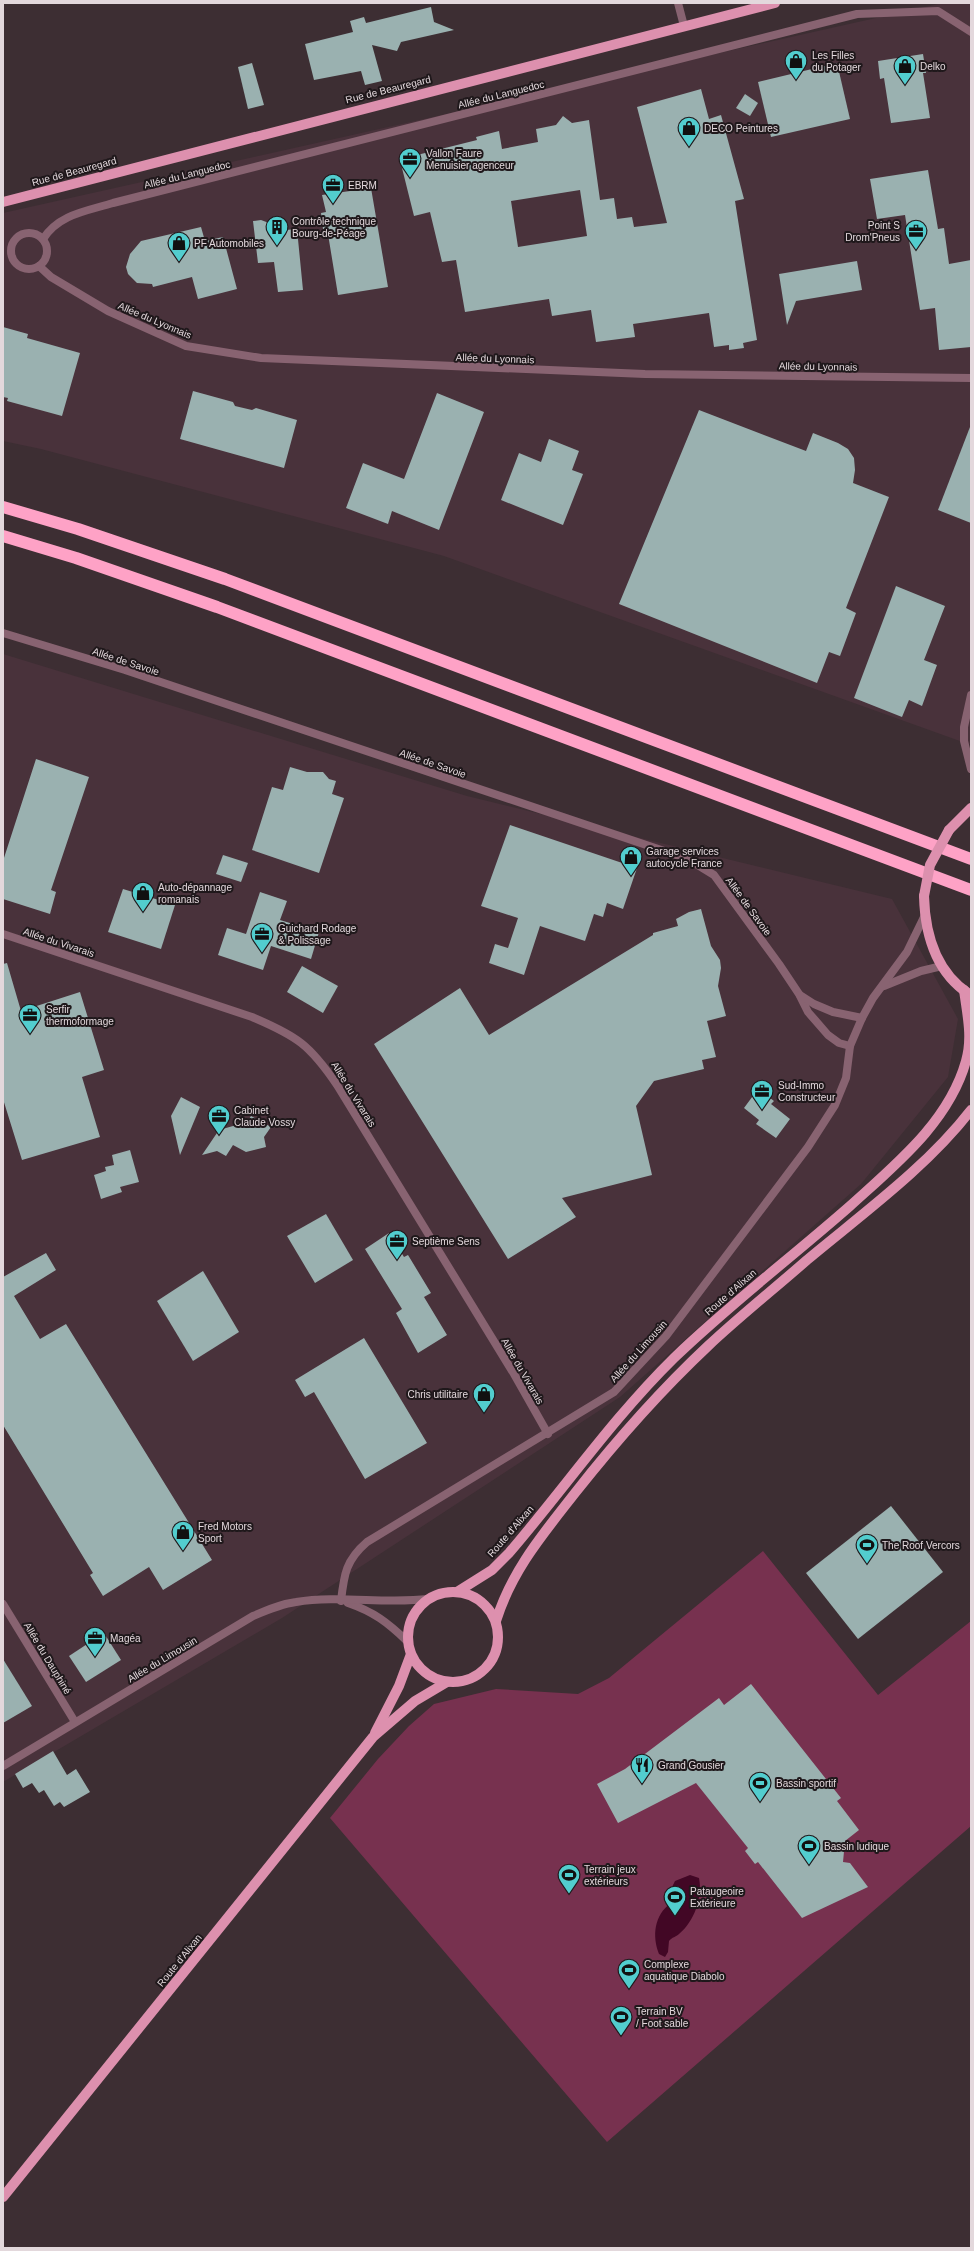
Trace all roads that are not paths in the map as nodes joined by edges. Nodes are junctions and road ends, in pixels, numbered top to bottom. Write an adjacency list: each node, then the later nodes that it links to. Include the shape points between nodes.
1 (678, 3): 3 (street)
2 (775, 3): 3 (main road, Rue de Beauregard)
3 (684, 26): 5 (main road, Rue de Beauregard)
4 (971, 32): 6 (street, Allée du Languedoc, via 938,11 857,14 114,203 60,220)
5 (4, 201)
6 (43, 238): 7 (street, via 35,233 26,232 18,236); 8 (street, via 47,248 46,258)
7 (6, 249): 8 (street, via 20,268)
8 (39, 266): 9 (street, Allée du Lyonnais, via 51,277 108,311 186,346 261,358 645,374)
9 (971, 378)
10 (3, 507): 16 (highway, via 78,529 225,579)
11 (3, 536): 17 (highway, via 76,558 217,607)
12 (3, 633): 23 (street, Allée de Savoie, via 132,673 688,859 714,875)
13 (971, 702): 14 (street, via 964,727 964,741)
14 (971, 769)
15 (971, 808): 18 (main road, bridge, via 949,830 930,865 924,896)
16 (971, 859)
17 (971, 890)
18 (925, 915): 20 (main road, via 928,934); 21 (street, Allée du Limousin, via 907,952)
19 (3, 934): 27 (street, Allée du Vivarais, via 252,1016 285,1030 306,1045 319,1058 337,1085)
20 (942, 966): 21 (street, via 921,971); 22 (main road)
21 (883, 986): 24 (street, Allée du Limousin)
22 (967, 993): 28 (main road, Route d'Alixan, via 970,1035 966,1062 944,1107 917,1142 864,1194 745,1294 674,1359 606,1433 509,1553 492,1570)
23 (799, 994): 24 (street, Allée de Savoie, via 833,1012); 25 (street, Allée de Savoie, via 808,1012 828,1035 839,1043)
24 (862, 1018): 25 (street, Allée du Limousin)
25 (850, 1046): 27 (street, Allée du Limousin, via 846,1078 835,1105 808,1147 666,1336 614,1392)
26 (971, 1110): 32 (main road, Route d'Alixan, via 904,1178 709,1345 656,1397 599,1462 518,1568)
27 (548, 1434): 30 (street, Allée du Limousin, via 363,1546 347,1566)
28 (457, 1592): 29 (main road, Route d'Alixan, via 437,1594); 32 (main road, Route d'Alixan, via 469,1594 480,1601 490,1610)
29 (428, 1599): 30 (street, Allée du Limousin, via 404,1602); 33 (main road, Route d'Alixan, via 418,1607 412,1617)
30 (341, 1600): 33 (street, Allée du Limousin, via 365,1608 383,1618); 36 (street, Allée du Limousin, via 296,1602 252,1616)
31 (3, 1604): 36 (street, Allée du Dauphiné)
32 (496, 1621): 35 (main road, Route d'Alixan, via 499,1638 488,1667 470,1680)
33 (408, 1641): 34 (main road, Route d'Alixan)
34 (411, 1654): 35 (main road, Route d'Alixan, via 425,1673); 37 (main road, Route d'Alixan)
35 (447, 1682): 37 (main road, Route d'Alixan, via 416,1701)
36 (75, 1722): 38 (street, Allée du Limousin)
37 (373, 1737): 39 (main road, Route d'Alixan)
38 (3, 1766)
39 (3, 2197)

